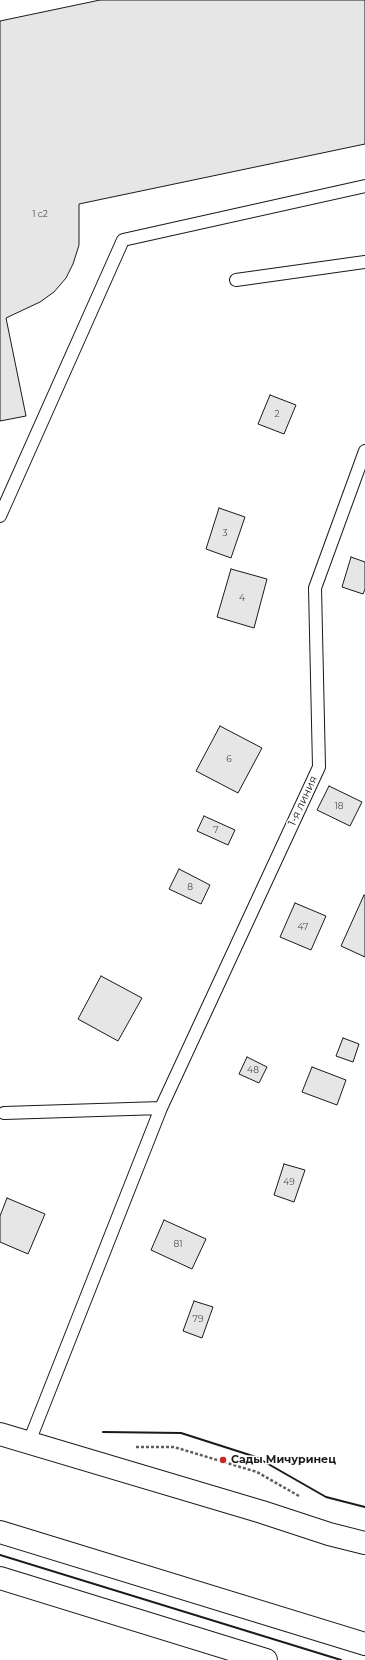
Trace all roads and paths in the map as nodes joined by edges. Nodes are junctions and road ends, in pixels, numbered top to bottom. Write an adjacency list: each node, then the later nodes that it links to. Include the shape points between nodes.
1 (365, 186): 5 (lane, via 123,240)
2 (365, 262): 3 (lane)
3 (236, 280)
4 (365, 451): 6 (lane, 1-я линия, via 316,588 319,767)
5 (0, 516)
6 (161, 1108): 7 (lane); 9 (lane, 1-я линия)
7 (4, 1113)
8 (0, 1434): 9 (main road)
9 (29, 1442): 13 (main road)
10 (130, 1447): 11 (path, via 174,1447 257,1472)
11 (305, 1500)
12 (0, 1532): 15 (main road)
13 (365, 1544)
14 (0, 1578): 16 (main road)
15 (365, 1644)
16 (266, 1660)

